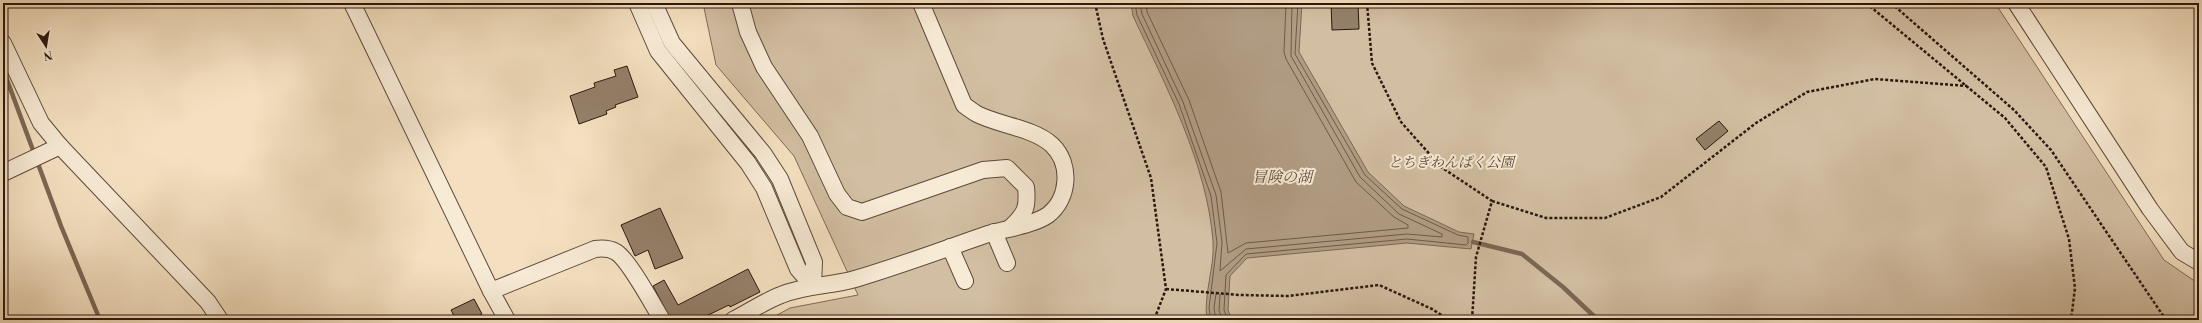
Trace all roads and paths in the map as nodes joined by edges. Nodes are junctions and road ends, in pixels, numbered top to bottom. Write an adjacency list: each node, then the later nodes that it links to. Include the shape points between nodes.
1 (352, 3): 24 (street)
2 (637, 3): 22 (street, via 658,51 748,163 764,188 798,269)
3 (654, 3): 22 (street, via 672,43 763,153 780,179 814,262)
4 (740, 3): 16 (street, via 748,32 764,67 810,136 837,194 847,207 862,212 983,170 1007,168 1026,187 1028,204 1022,217)
5 (921, 3): 16 (street, via 964,105 976,113 1040,137 1052,145 1060,157 1065,170 1066,186 1055,208 1047,216)
6 (1094, 3): 23 (path, via 1103,39 1151,178)
7 (1367, 3): 15 (path, via 1372,63 1401,122 1441,167)
8 (1866, 3): 12 (path)
9 (1891, 3): 33 (path, via 2014,110 2051,150)
10 (2016, 3): 19 (street, via 2150,209 2182,252)
11 (3, 43): 13 (street, via 42,123)
12 (1967, 86): 15 (path, via 1875,79 1807,92 1756,123 1661,197 1605,218 1546,218); 32 (path, via 2005,118 2046,166 2069,239 2075,288)
13 (60, 146): 14 (street); 25 (street, via 208,302)
14 (3, 173)
15 (1492, 202): 31 (path, via 1476,258)
16 (1011, 227): 17 (street)
17 (994, 232): 18 (street); 20 (street)
18 (950, 247): 21 (street); 22 (street, via 854,280)
19 (2199, 262)
20 (1007, 263)
21 (965, 281)
22 (813, 286): 28 (street, via 782,295)
23 (1166, 289): 29 (path); 30 (path, via 1288,296 1379,286 1432,309)
24 (491, 292): 26 (street); 27 (street, via 595,249 609,248 618,253)
25 (220, 320)
26 (507, 320)
27 (662, 320)
28 (733, 320)
29 (1154, 320)
30 (1449, 320)
31 (1472, 320)
32 (2071, 320)
33 (2166, 320)

